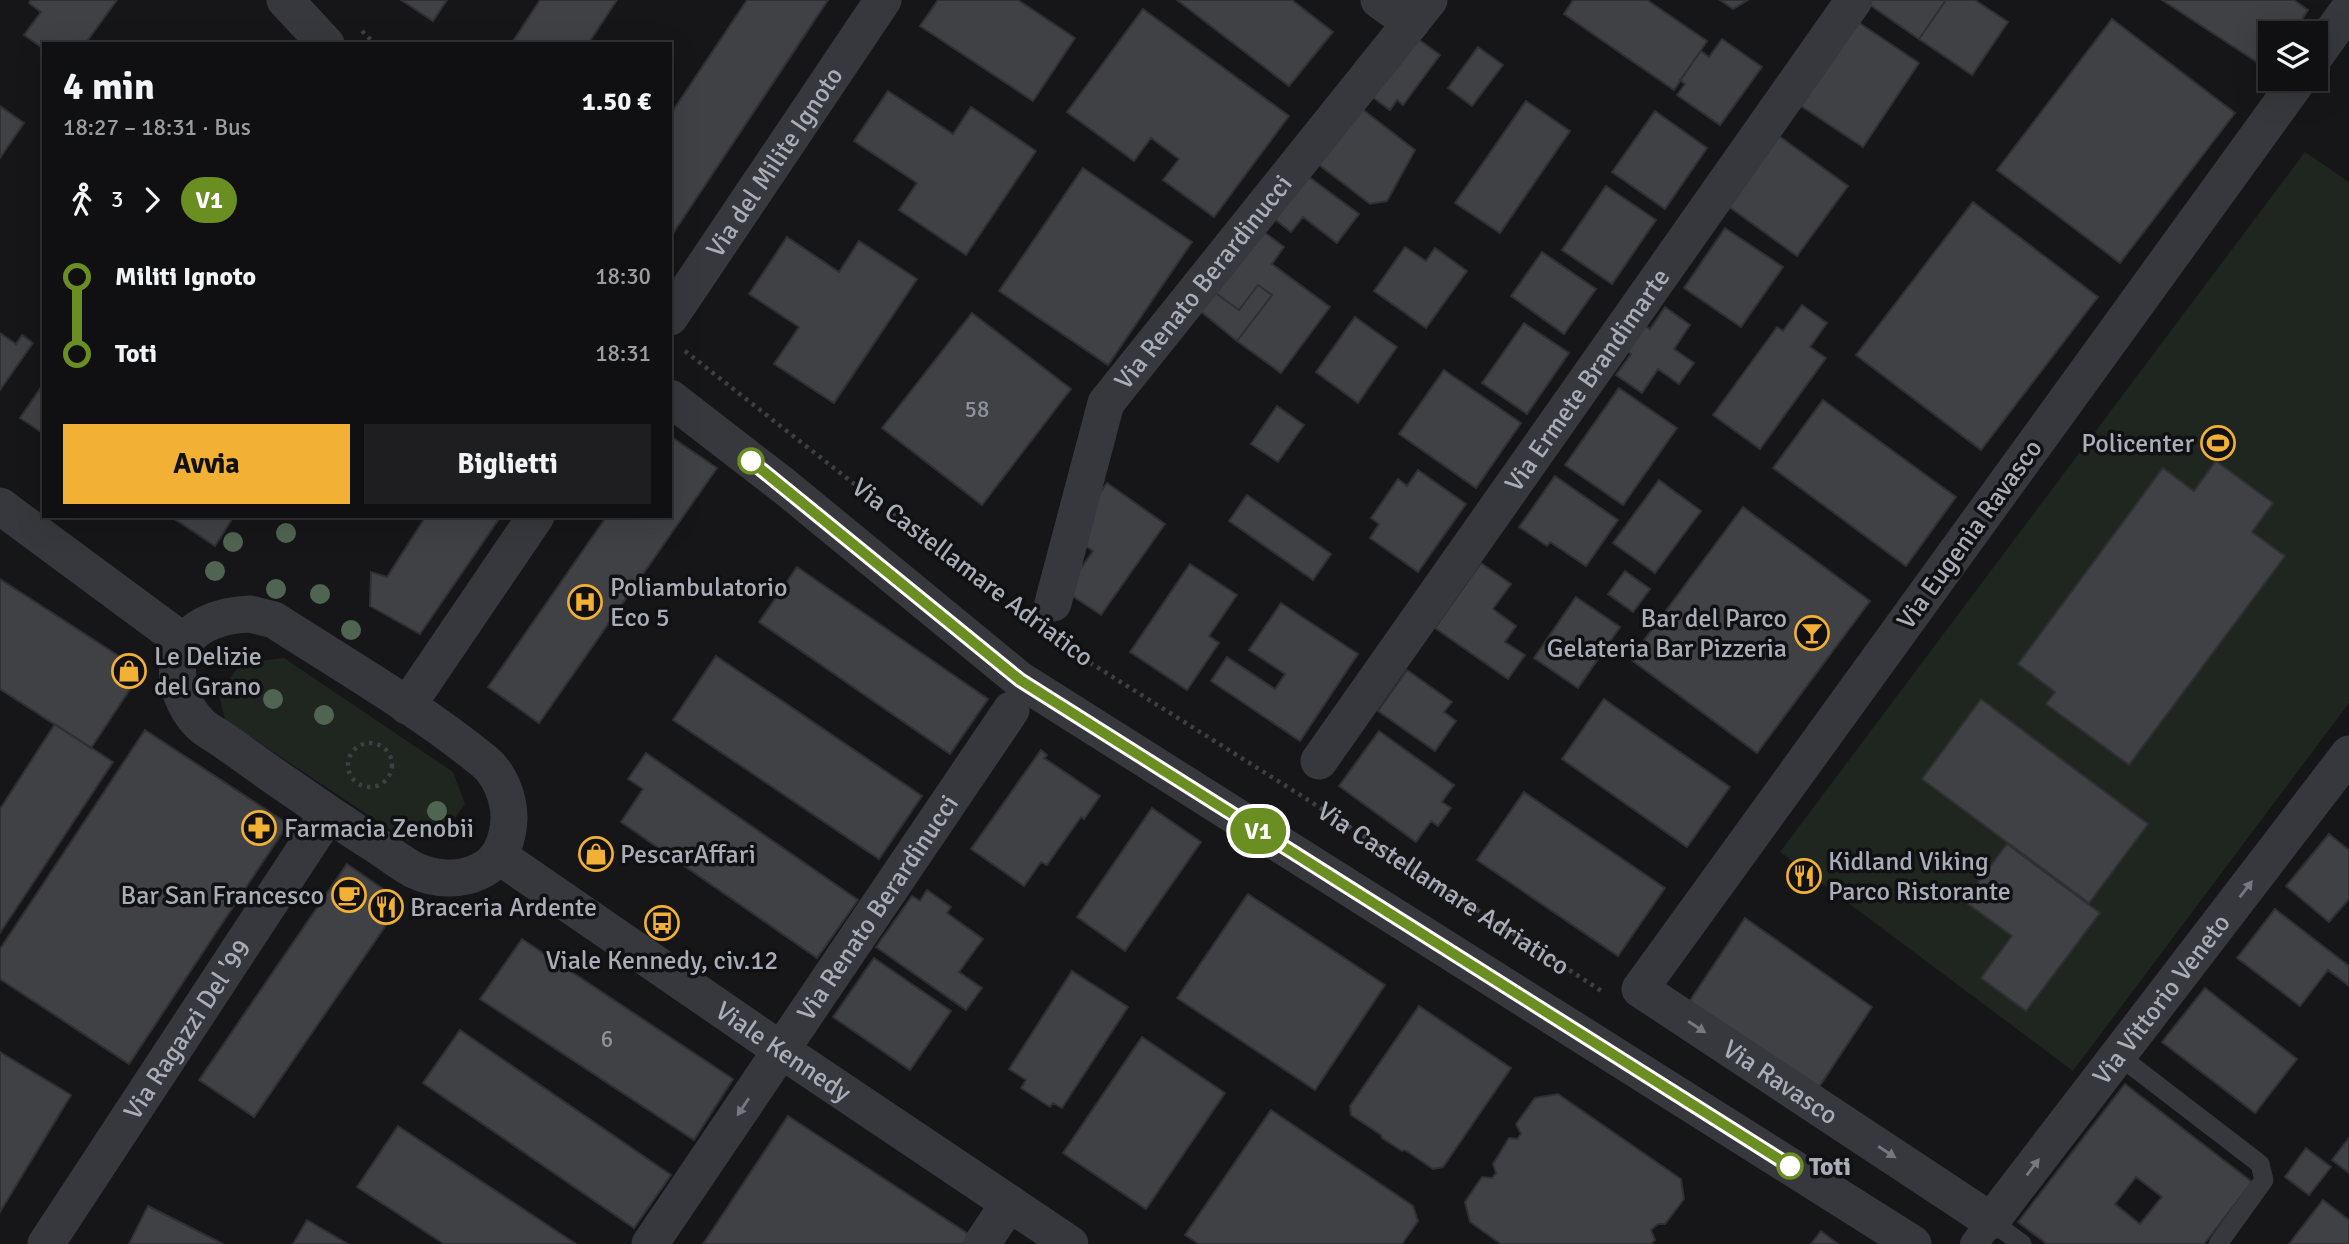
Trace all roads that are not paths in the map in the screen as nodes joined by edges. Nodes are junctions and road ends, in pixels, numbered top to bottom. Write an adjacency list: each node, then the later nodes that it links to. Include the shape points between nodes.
1 (285, 0): 8 (street)
2 (1380, 0): 6 (street)
3 (1854, 0): 19 (street, Via Ermete Brandimarte)
4 (878, 2): 10 (street, Via del Milite Ignoto)
5 (2349, 9): 7 (street)
6 (1420, 11): 14 (street, Via Renato Berardinucci, via 1106,403)
7 (2328, 38)
8 (324, 42)
9 (2290, 91): 22 (street, Via Eugenia Ravasco)
10 (676, 333)
11 (672, 400): 31 (street, Via Castellamare Adriatico, via 1020,680)
12 (0, 506): 15 (street)
13 (535, 518): 16 (street)
14 (1040, 617)
15 (184, 642): 16 (street, via 212,620 230,615 274,620); 20 (street, via 178,659 178,687 200,724)
16 (407, 706): 21 (street, via 487,764 505,791 509,824)
17 (1011, 710): 23 (street, Via Renato Berardinucci)
18 (2349, 754): 24 (street, Via Vittorio Veneto, one-way to 18)
19 (1320, 761)
20 (328, 814): 21 (street, via 414,870 441,877 468,877); 27 (street, Via Ragazzi Del '99)
21 (499, 856): 23 (street, Viale Kennedy)
22 (1640, 989): 26 (street, Via Ravasco, one-way to 26)
23 (782, 1050): 25 (street, Viale Kennedy); 28 (street, Via Renato Berardinucci, one-way to 28)
24 (2118, 1055): 26 (street, Via Vittorio Veneto, one-way to 24); 33 (lane, via 2260,1164 2264,1180)
25 (1009, 1203): 29 (street); 30 (street, Viale Kennedy)
26 (1983, 1233): 32 (lane)
27 (46, 1244)
28 (650, 1244)
29 (982, 1244)
30 (1070, 1244)
31 (1913, 1244)
32 (2022, 1244)
33 (2218, 1244)

